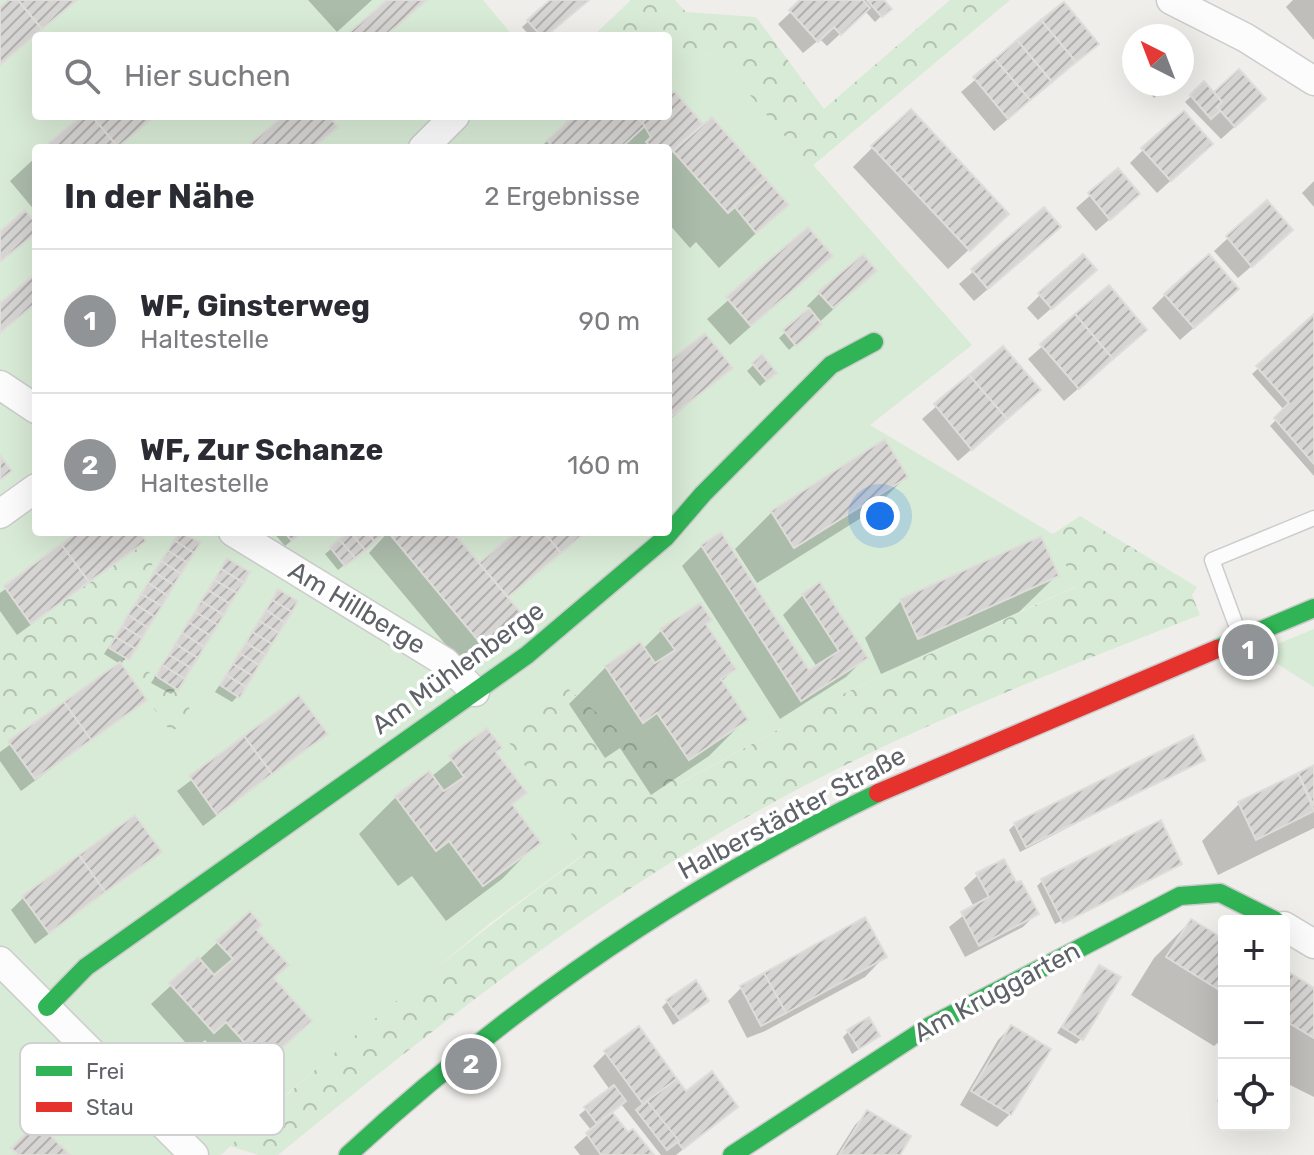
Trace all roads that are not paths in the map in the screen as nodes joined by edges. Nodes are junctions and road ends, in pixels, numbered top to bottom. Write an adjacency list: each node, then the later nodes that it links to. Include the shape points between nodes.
1 (1171, 0): 2 (street)
2 (1314, 81)
3 (451, 120): 4 (street)
4 (427, 144)
5 (874, 342): 11 (street, Am Mühlenberge, via 831,365)
6 (0, 385): 7 (street)
7 (32, 406)
8 (32, 491): 9 (street)
9 (0, 514)
10 (1314, 518): 15 (lane, via 1212,560)
11 (672, 531)
12 (240, 536): 16 (street, Am Hillberge, via 445,662)
13 (667, 536): 16 (street, Am Mühlenberge, via 527,655)
14 (1314, 608): 15 (street, Halberstädter Straße)
15 (1241, 640): 25 (street, Halberstädter Straße, via 1001,737 847,808 744,863 633,929 548,988 430,1080)
16 (475, 692): 21 (street, Am Mühlenberge, via 86,967)
17 (1265, 915): 26 (street, Am Kruggarten, via 1219,891 1180,896 930,1026)
18 (1290, 930): 19 (street)
19 (1314, 944)
20 (0, 961): 21 (street)
21 (47, 1007): 22 (street)
22 (83, 1043)
23 (174, 1135): 24 (street)
24 (194, 1155)
25 (348, 1155)
26 (732, 1155)

